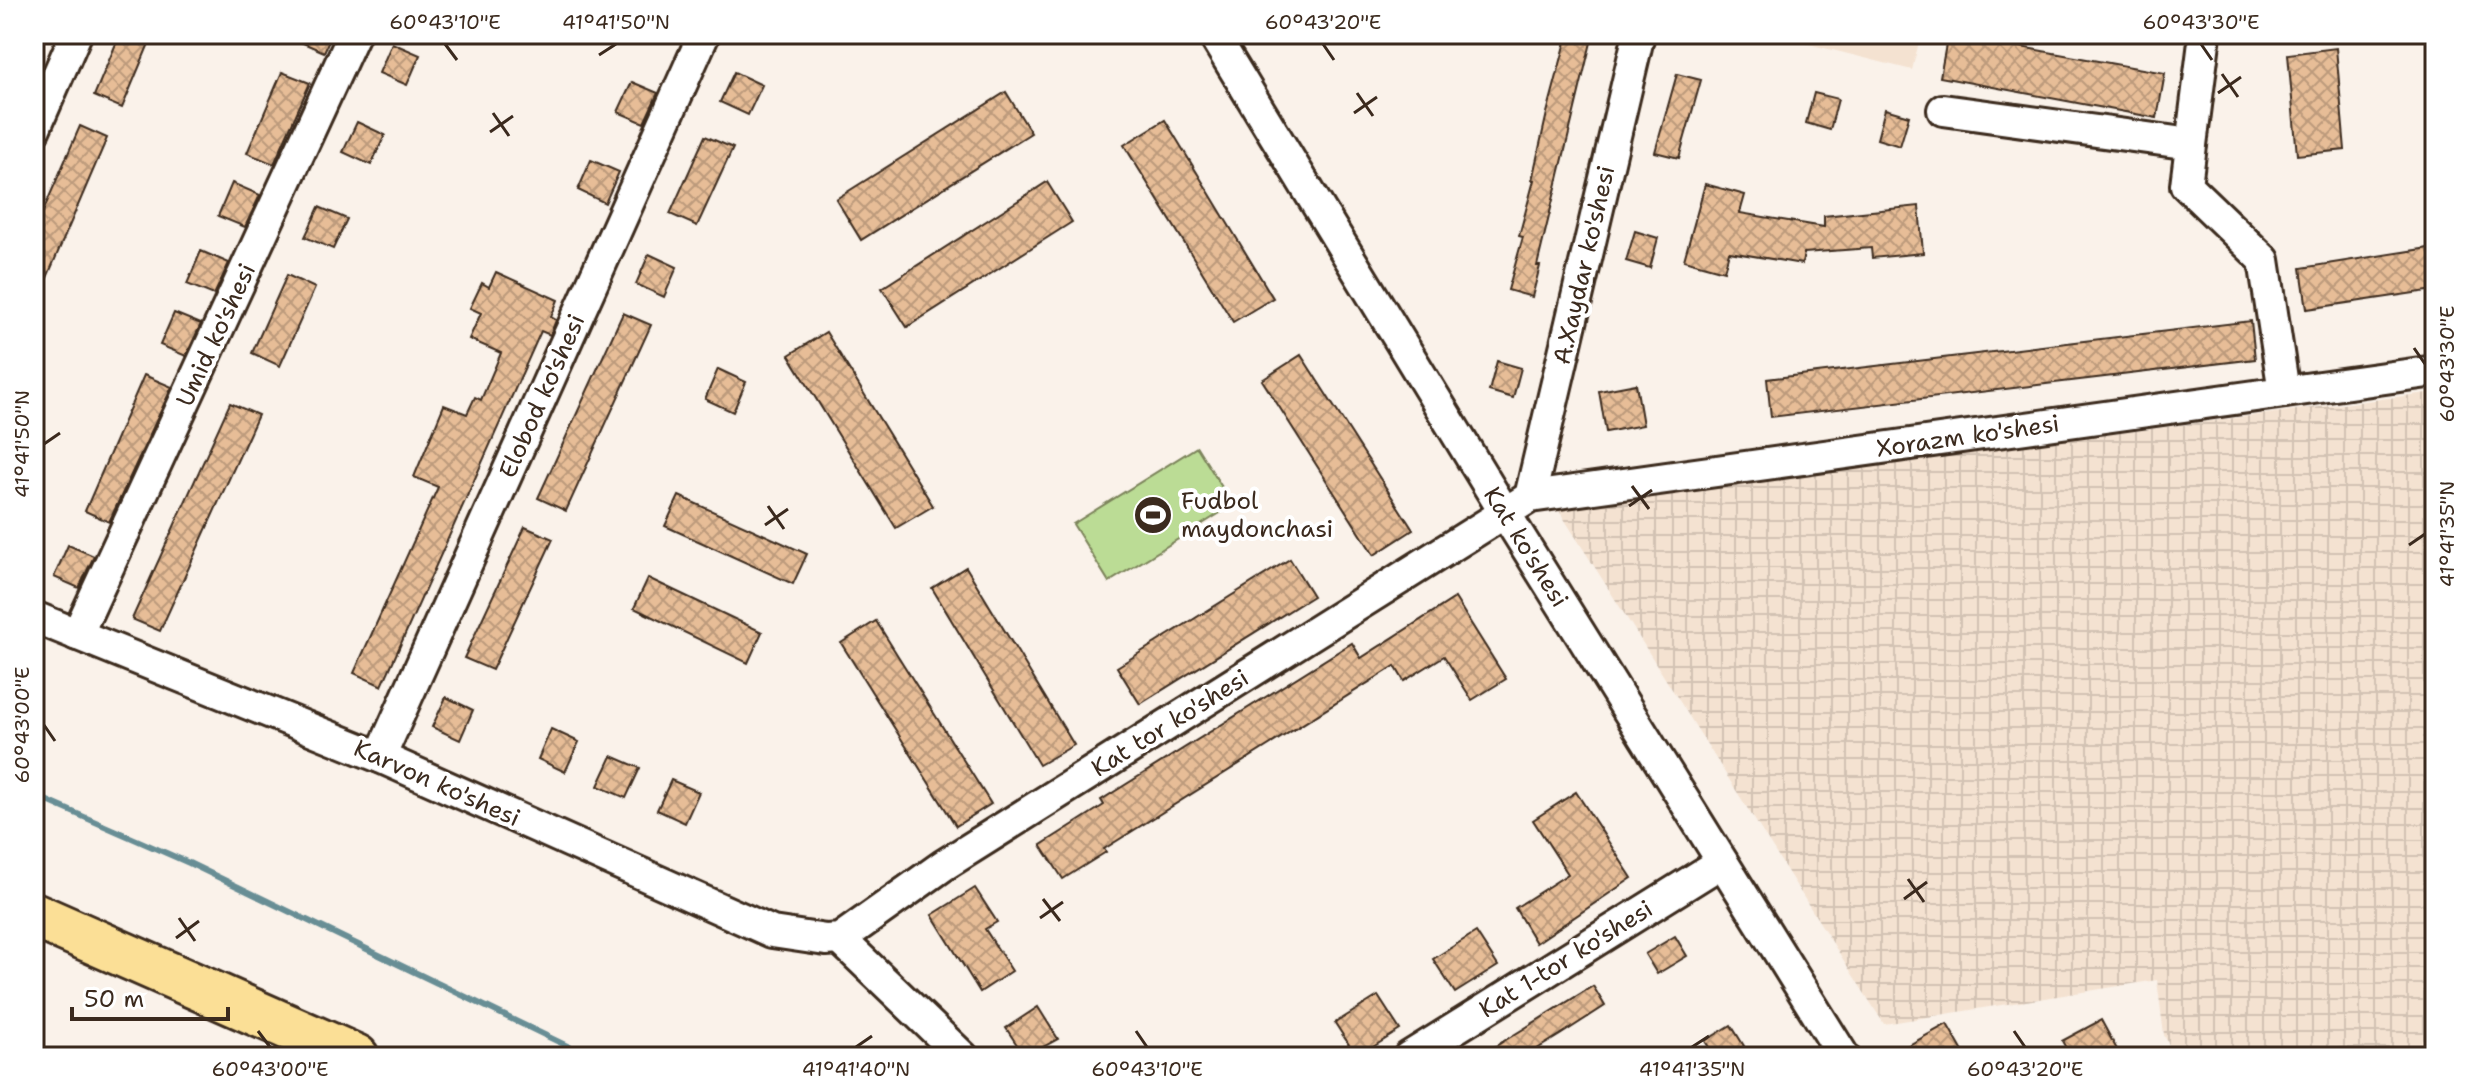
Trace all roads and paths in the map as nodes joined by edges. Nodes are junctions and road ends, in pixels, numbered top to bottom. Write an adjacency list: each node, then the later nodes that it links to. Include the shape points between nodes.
1 (76, 34): 8 (street)
2 (354, 34): 14 (street, Umid ko'shesi)
3 (704, 34): 15 (street, Elobod ko'shesi)
4 (1213, 34): 12 (street, Kat ko'shesi)
5 (1639, 34): 12 (street, A.Xaydar ko'shesi)
6 (2205, 34): 9 (street)
7 (1943, 110): 9 (street)
8 (34, 130)
9 (2191, 144): 11 (street, via 2186,185 2264,260)
10 (2435, 371): 11 (street, Xorazm ko'shesi)
11 (2284, 392): 12 (street, Xorazm ko'shesi)
12 (1517, 505): 16 (street, Kat ko'shesi); 18 (street, Kat tor ko'shesi, via 944,865)
13 (34, 617): 14 (street, Karvon ko'shesi)
14 (77, 635): 15 (street, Karvon ko'shesi)
15 (380, 757): 18 (street, Karvon ko'shesi, via 772,932)
16 (1722, 862): 21 (street, Kat 1-tor ko'shesi); 22 (street, Kat ko'shesi)
17 (34, 915): 19 (highway)
18 (840, 939): 20 (street)
19 (356, 1057)
20 (963, 1057)
21 (1409, 1057)
22 (1844, 1057)

